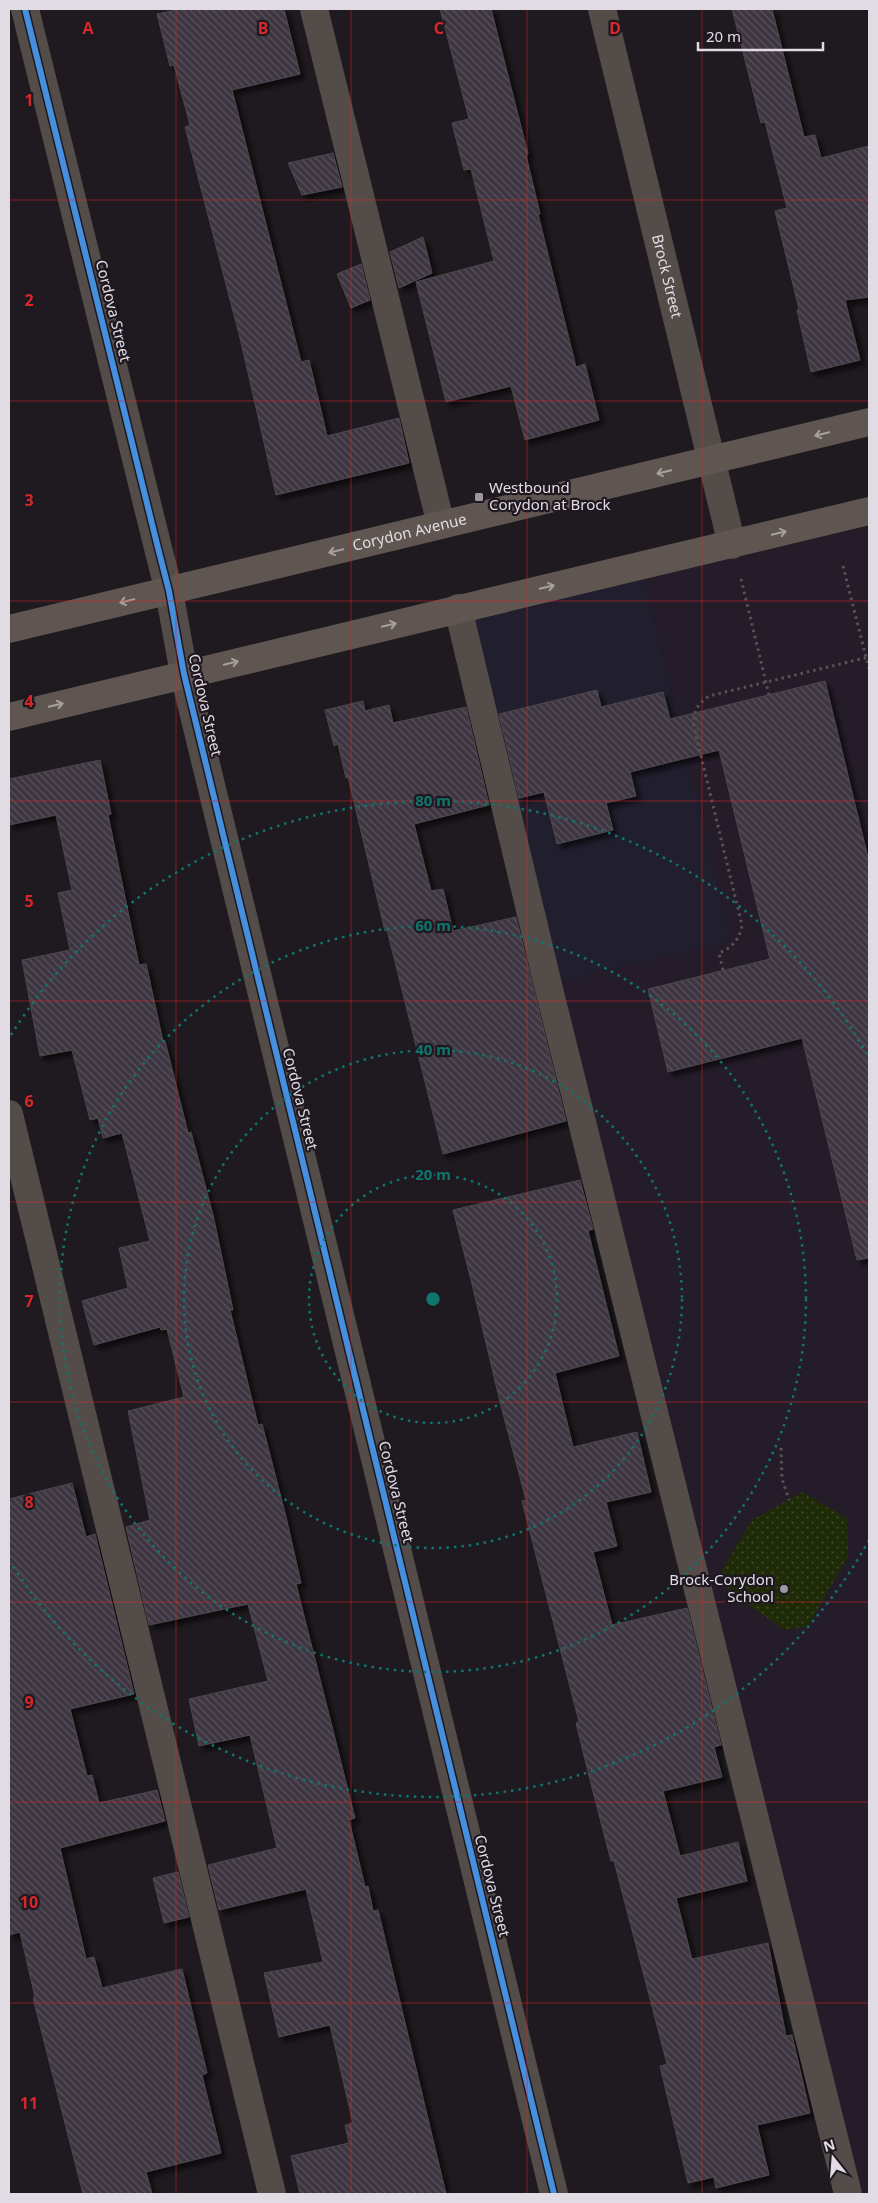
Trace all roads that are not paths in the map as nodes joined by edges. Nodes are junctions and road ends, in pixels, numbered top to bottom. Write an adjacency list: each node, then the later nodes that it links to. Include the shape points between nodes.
1 (25, 9): 9 (street, Cordova Street)
2 (314, 9): 7 (street)
3 (602, 9): 5 (street, Brock Street)
4 (869, 422): 5 (main road, Corydon Avenue, one-way to 5)
5 (712, 461): 7 (main road, Corydon Avenue, one-way to 7); 8 (street, Brock Street)
6 (869, 511): 8 (main road, one-way to 6)
7 (441, 525): 9 (main road, Corydon Avenue, one-way to 9)
8 (732, 545): 10 (main road, one-way to 8)
9 (168, 591): 11 (main road, Corydon Avenue, one-way to 11); 12 (street, Cordova Street)
10 (458, 608): 12 (main road, one-way to 10); 17 (street, via 550,994)
11 (9, 629)
12 (184, 674): 13 (main road, one-way to 12); 16 (street, Cordova Street)
13 (9, 717)
14 (9, 1114): 15 (street)
15 (272, 2194)
16 (554, 2194)
17 (848, 2194)

